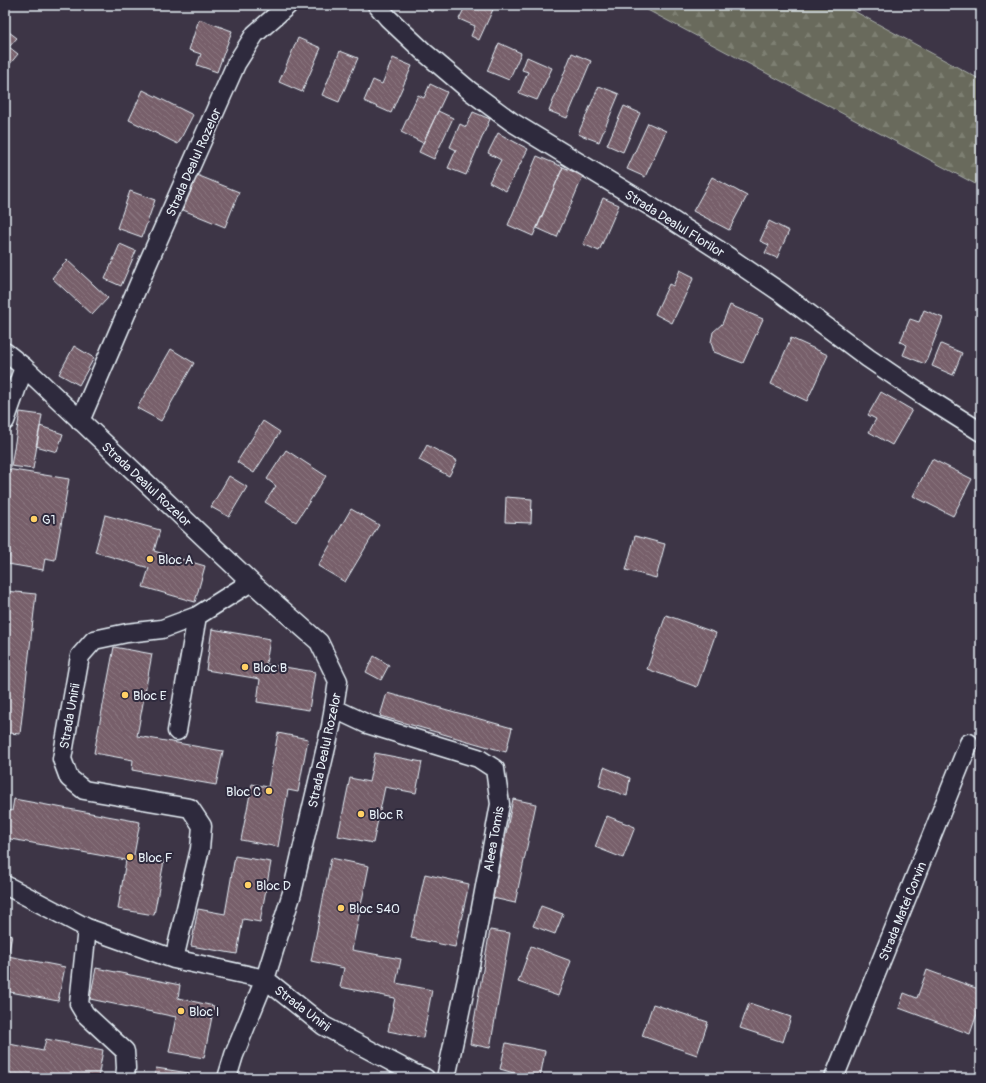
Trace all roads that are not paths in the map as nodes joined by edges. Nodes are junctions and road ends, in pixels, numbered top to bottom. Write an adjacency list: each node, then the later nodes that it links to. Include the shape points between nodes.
1 (288, 5): 6 (street, Strada Dealul Rozelor, via 255,34 236,64)
2 (377, 5): 7 (street, Strada Dealul Florilor, via 424,52 512,122 717,249 780,292 868,358)
3 (5, 352): 4 (street, Strada Dealul Rozelor)
4 (24, 367): 5 (street); 6 (street, Strada Dealul Rozelor)
5 (5, 421)
6 (80, 421): 8 (street, Strada Dealul Rozelor)
7 (981, 432)
8 (251, 582): 9 (street, Strada Unirii); 10 (street, Strada Dealul Rozelor, via 319,642 338,681)
9 (197, 616): 11 (street); 15 (street, Strada Unirii, via 162,629 94,640 80,656 62,759 69,778 84,790 190,808 202,826 200,849)
10 (335, 709): 16 (street, Strada Dealul Rozelor, via 292,893); 20 (street, Aleea Tomis, via 368,724 478,758 495,769 500,804)
11 (177, 731)
12 (969, 743): 21 (street, Strada Matei Corvin)
13 (5, 885): 14 (street, Strada Unirii)
14 (87, 928): 15 (street, Strada Unirii); 17 (street, via 79,1004 85,1014 125,1051)
15 (174, 959): 16 (street, Strada Unirii)
16 (265, 979): 18 (street, Strada Dealul Rozelor); 19 (street, Strada Unirii, via 324,1026)
17 (125, 1078)
18 (227, 1078)
19 (425, 1078)
20 (446, 1078)
21 (834, 1078)

